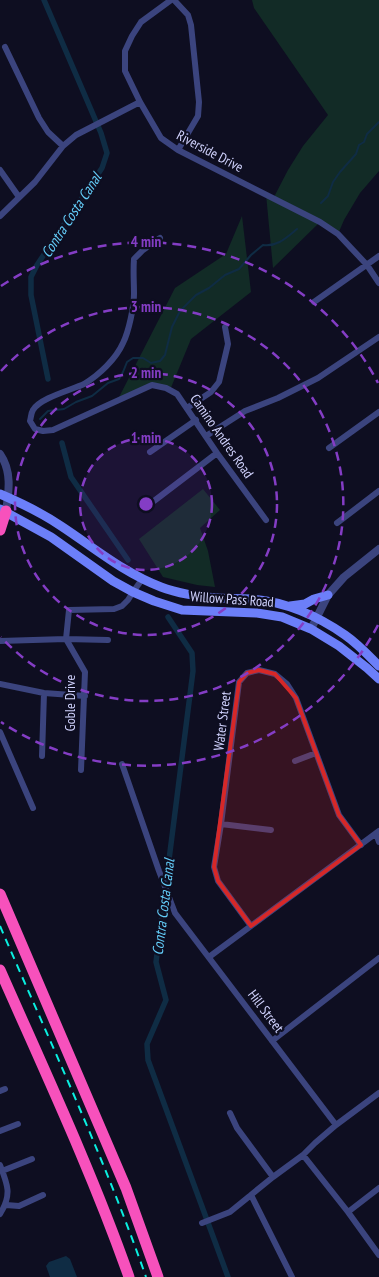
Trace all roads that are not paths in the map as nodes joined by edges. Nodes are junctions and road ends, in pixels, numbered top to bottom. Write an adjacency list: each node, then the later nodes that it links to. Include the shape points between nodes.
1 (173, 0): 3 (street, Riverside Drive, via 141,22 125,52 125,71); 5 (street, via 188,15 191,25 199,102 198,116)
2 (5, 47): 4 (street, via 38,118)
3 (140, 102): 4 (street, via 86,129); 5 (street, Riverside Drive, via 161,138)
4 (64, 146): 7 (street)
5 (178, 150): 11 (street, Riverside Drive, via 320,222 338,234)
6 (0, 170): 7 (street)
7 (20, 197): 8 (street)
8 (0, 216)
9 (160, 238): 16 (street, Camino Andres Road, via 134,259 134,295 128,328 112,360 84,384 40,403 33,409 30,421 35,429 53,430 152,386 178,394)
10 (379, 256): 11 (street)
11 (367, 265): 12 (street, Riverside Drive); 13 (street)
12 (379, 283)
13 (314, 302)
14 (225, 327): 16 (street, via 228,344 219,382 211,392)
15 (379, 337): 19 (street, via 318,378 245,411)
16 (188, 408): 18 (street, Camino Andres Road)
17 (379, 412): 20 (street)
18 (196, 420): 19 (street, Camino Andres Road); 21 (street)
19 (206, 436): 22 (street, Camino Andres Road)
20 (329, 448)
21 (150, 452)
22 (217, 453): 26 (street); 28 (street, Camino Andres Road)
23 (0, 454): 25 (street, via 6,463 9,479)
24 (379, 491): 29 (street)
25 (4, 496): 27 (street); 32 (main road, Willow Pass Road, via 33,509)
26 (154, 501)
27 (3, 510): 30 (highway); 33 (main road, Willow Pass Road, via 52,537)
28 (266, 520)
29 (337, 523)
30 (0, 530)
31 (379, 549): 34 (street, via 344,577)
32 (143, 578): 33 (street); 35 (main road, Willow Pass Road, via 160,587 186,593 216,598 250,598)
33 (133, 592): 37 (main road, Willow Pass Road, via 182,610 256,613 282,617); 38 (street, via 122,606 68,610)
34 (328, 595): 35 (main road, via 305,604); 36 (street)
35 (287, 606): 36 (main road, Willow Pass Road)
36 (317, 618): 37 (street); 41 (main road, Willow Pass Road, via 356,643)
37 (310, 629): 42 (main road, Willow Pass Road, via 353,656)
38 (66, 639): 39 (street); 40 (street); 45 (street, Goble Drive, via 85,672)
39 (108, 640)
40 (0, 641)
41 (379, 666)
42 (379, 679)
43 (0, 684): 44 (street)
44 (44, 693): 45 (street); 48 (street)
45 (85, 696): 51 (street, Goble Drive)
46 (0, 732): 52 (street)
47 (316, 753): 49 (street); 53 (street, Water Street, via 288,684 274,674 260,670 247,674 239,682); 57 (street, Water Street, via 339,815)
48 (42, 756)
49 (295, 762)
50 (122, 764): 60 (street, Hill Street, via 175,913)
51 (81, 770)
52 (34, 808)
53 (221, 824): 54 (street); 59 (street, Water Street, via 214,867 218,881)
54 (272, 830)
55 (377, 832): 56 (street); 57 (street)
56 (379, 842)
57 (361, 845): 59 (street)
58 (0, 894): 82 (highway, via 126,1188)
59 (251, 926): 60 (street)
60 (209, 958): 63 (street, Hill Street)
61 (379, 958): 63 (street)
62 (0, 970): 81 (highway, via 89,1172)
63 (272, 1041): 67 (street, Hill Street)
64 (379, 1093): 67 (street)
65 (230, 1113): 72 (street, via 237,1128)
66 (18, 1124): 68 (street)
67 (336, 1125): 69 (street)
68 (0, 1132)
69 (303, 1155): 72 (street); 77 (street)
70 (32, 1159): 71 (street)
71 (1, 1168): 76 (street, via 7,1187)
72 (273, 1177): 74 (street)
73 (379, 1188): 77 (street)
74 (251, 1194): 79 (street, via 230,1212); 83 (street)
75 (43, 1195): 76 (street, via 19,1206)
76 (6, 1205): 78 (street)
77 (348, 1212): 80 (street)
78 (0, 1214)
79 (202, 1223)
80 (379, 1255)
81 (129, 1277)
82 (158, 1277)
83 (292, 1277)

